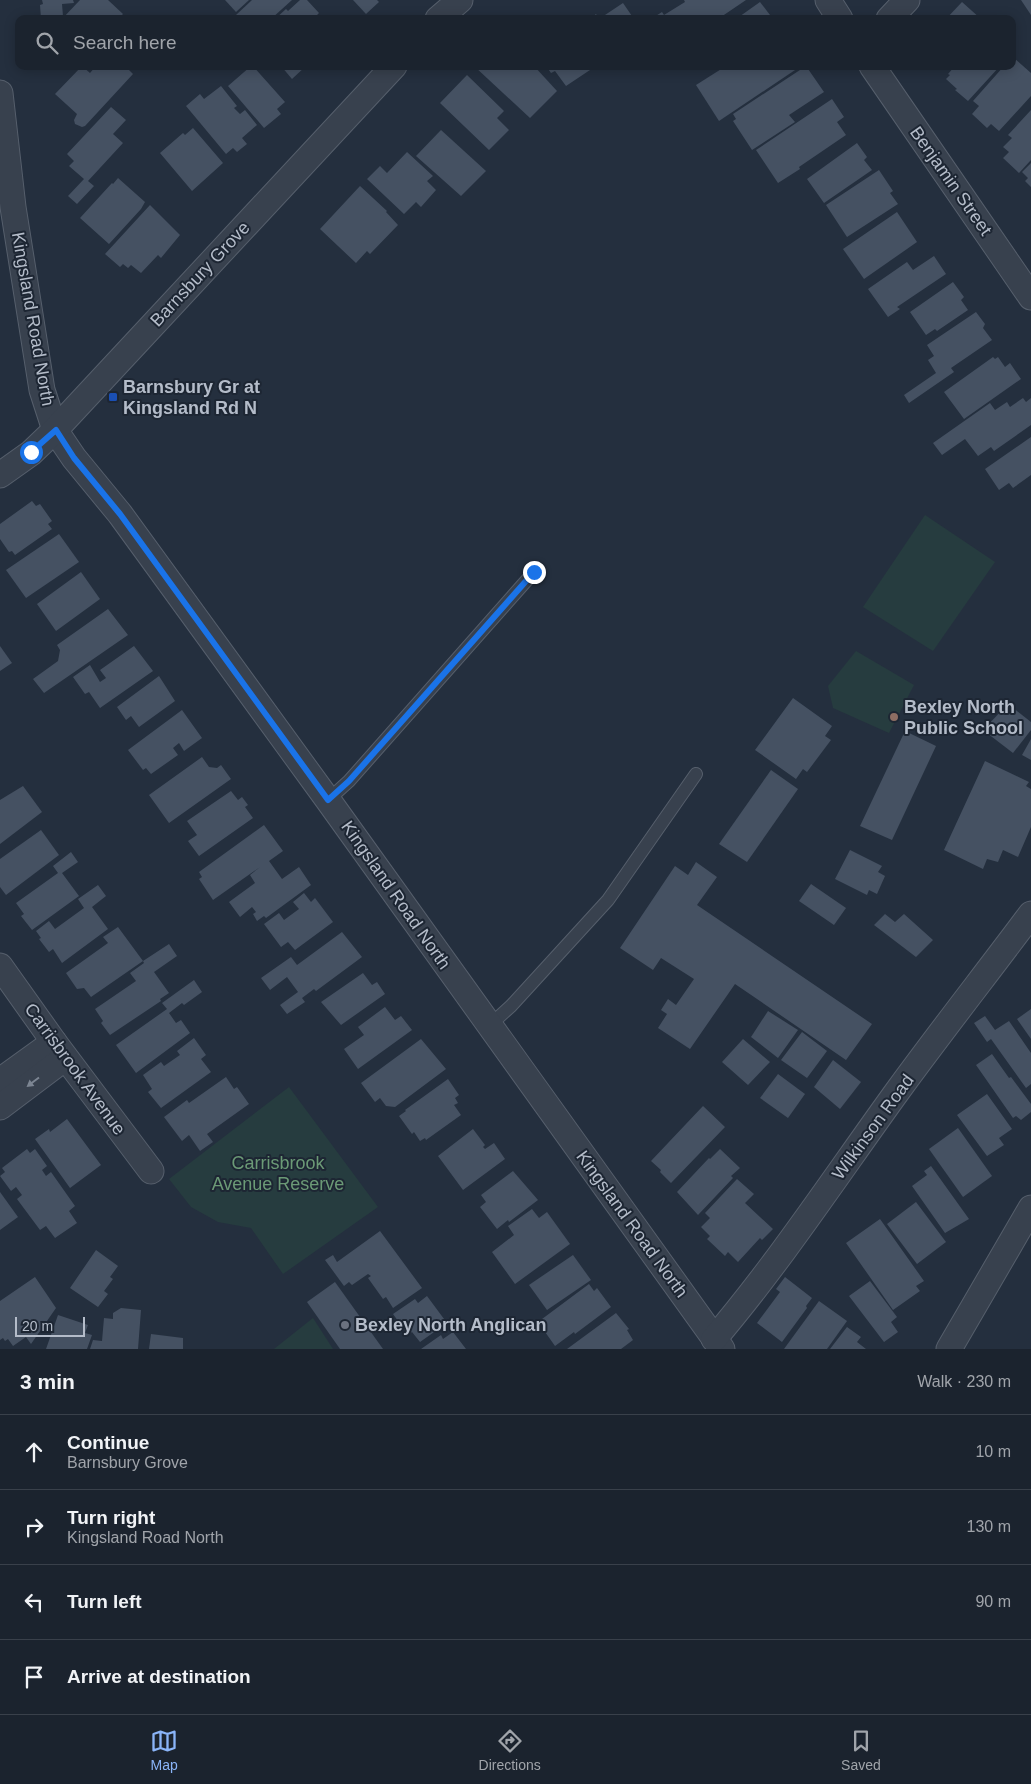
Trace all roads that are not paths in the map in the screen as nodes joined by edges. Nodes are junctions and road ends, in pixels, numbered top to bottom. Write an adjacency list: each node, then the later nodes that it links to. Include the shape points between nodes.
1 (460, 0): 4 (street)
2 (828, 0): 5 (street)
3 (907, 0): 6 (street)
4 (443, 15)
5 (837, 15)
6 (893, 15)
7 (390, 70): 11 (street, Barnsbury Grove)
8 (875, 70): 10 (street, Benjamin Street)
9 (0, 93): 11 (street, Kingsland Road North, via 13,207 42,390)
10 (1031, 297)
11 (56, 430): 12 (street, Barnsbury Grove); 15 (street, Kingsland Road North)
12 (0, 475)
13 (534, 572): 15 (lane, via 349,781)
14 (696, 774): 18 (lane, via 608,900)
15 (328, 800): 18 (street, Kingsland Road North)
16 (1031, 914): 24 (street, Wilkinson Road, via 899,1090 736,1314)
17 (0, 966): 19 (street, Carrisbrook Avenue)
18 (489, 1026): 24 (street, Kingsland Road North)
19 (59, 1050): 20 (street); 21 (street, one-way to 21); 22 (street, Carrisbrook Avenue)
20 (0, 1081)
21 (0, 1107)
22 (151, 1171)
23 (1031, 1208): 25 (street)
24 (718, 1344)
25 (949, 1349)

